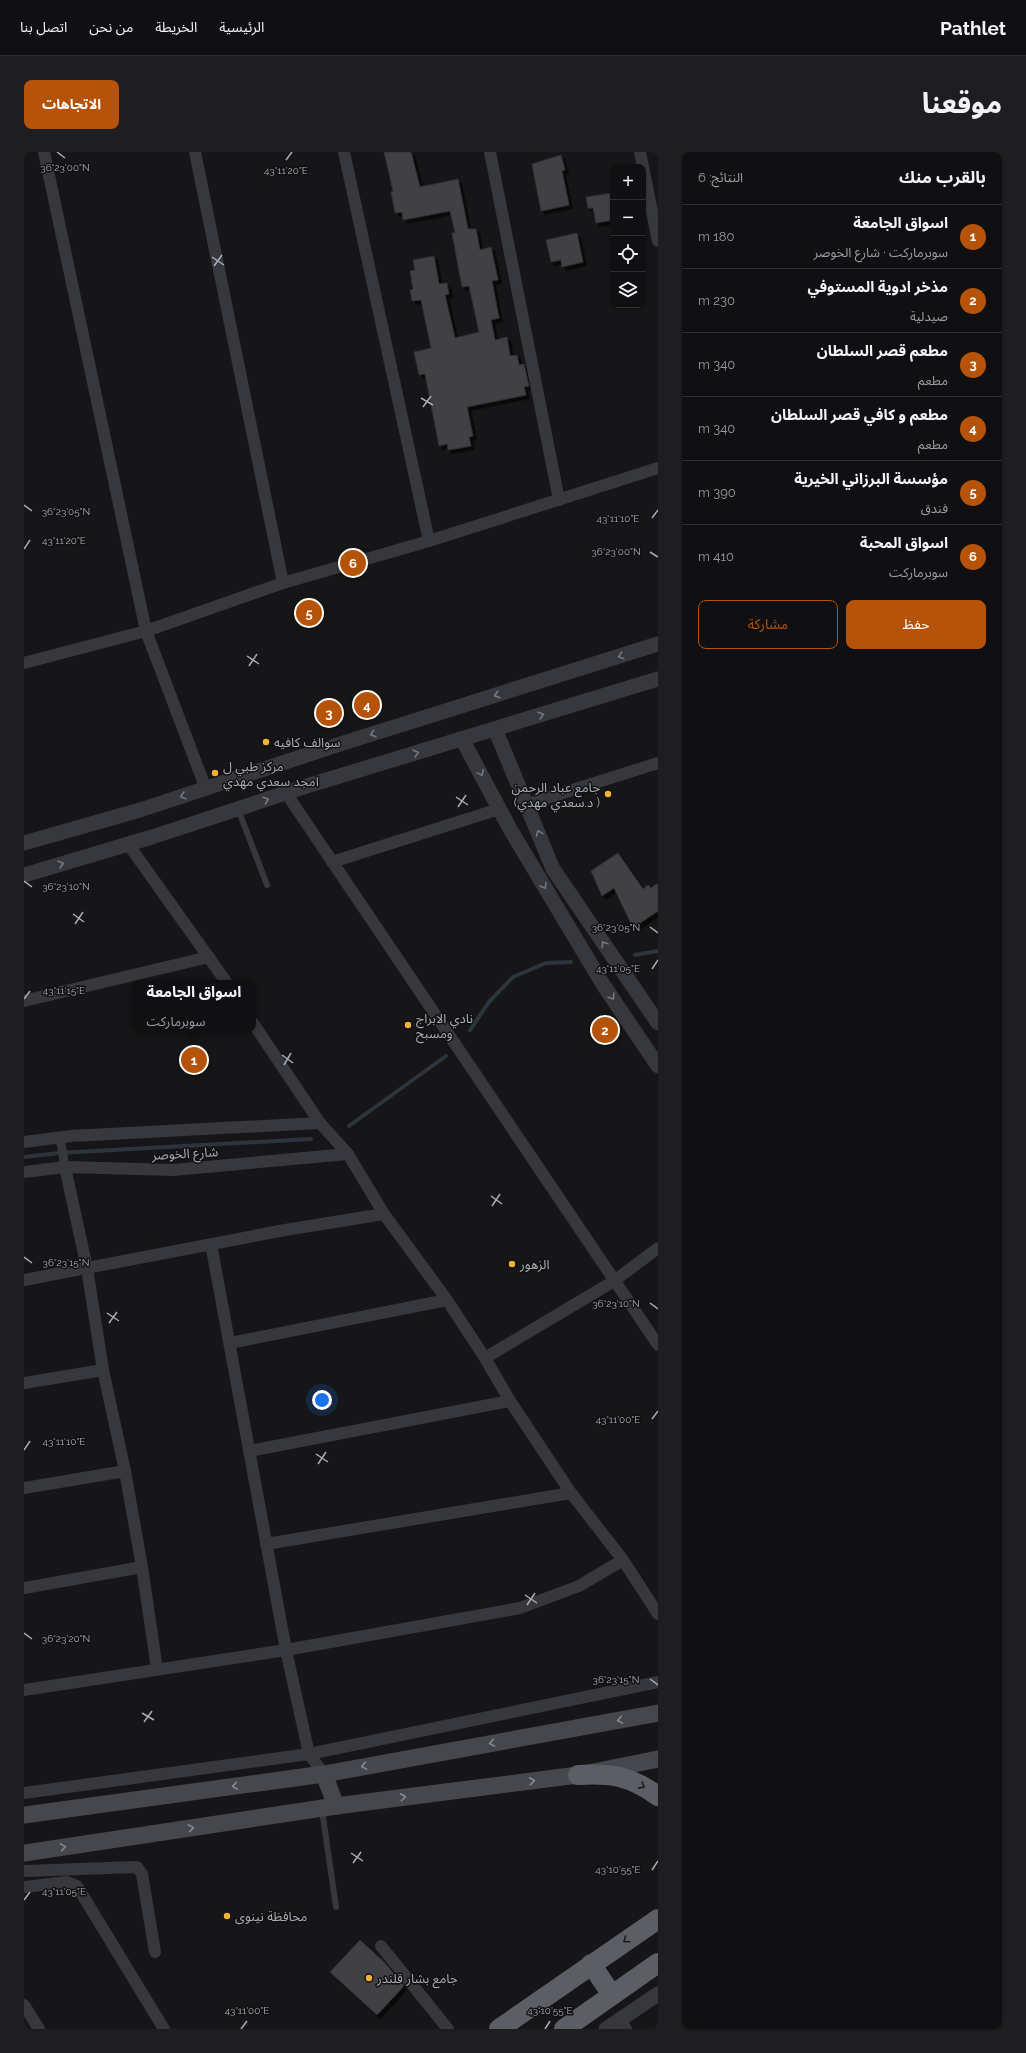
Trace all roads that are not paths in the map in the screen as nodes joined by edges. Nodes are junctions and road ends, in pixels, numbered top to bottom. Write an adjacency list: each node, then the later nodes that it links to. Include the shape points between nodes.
1 (44, 152): 11 (street)
2 (195, 152): 10 (street)
3 (344, 152): 9 (street)
4 (490, 152): 8 (street)
5 (640, 152): 6 (street)
6 (658, 241)
7 (658, 468): 8 (street)
8 (559, 500): 9 (street)
9 (429, 540): 10 (street)
10 (282, 583): 11 (street)
11 (146, 631): 13 (street); 18 (street)
12 (658, 644): 18 (street, one-way to 18)
13 (24, 663)
14 (658, 679): 15 (street, one-way to 14)
15 (495, 729): 16 (street); 20 (street)
16 (462, 738): 19 (street, one-way to 16); 22 (street, one-way to 22)
17 (658, 763): 20 (street)
18 (206, 789): 23 (street, one-way to 23)
19 (286, 793): 21 (street, one-way to 19); 25 (street)
20 (528, 804): 31 (street, one-way to 20, via 553,869)
21 (238, 809): 24 (street); 27 (lane)
22 (500, 809): 25 (street); 33 (street, one-way to 33, via 604,986)
23 (24, 843)
24 (128, 844): 26 (street, one-way to 24); 28 (street)
25 (332, 862): 45 (street)
26 (24, 875)
27 (267, 885)
28 (209, 957): 29 (street); 30 (street)
29 (224, 980)
30 (24, 1001)
31 (658, 1023)
32 (256, 1027): 34 (street)
33 (658, 1066)
34 (320, 1123): 35 (street); 37 (street)
35 (60, 1138): 36 (street); 38 (street)
36 (24, 1142)
37 (348, 1154): 38 (street, شارع الخوصر, via 173,1170); 40 (street)
38 (65, 1167): 39 (street, شارع الخوصر); 43 (street)
39 (24, 1172)
40 (384, 1214): 41 (street); 46 (street)
41 (211, 1244): 43 (street); 47 (street)
42 (658, 1248): 45 (street)
43 (87, 1268): 44 (street); 50 (street)
44 (24, 1280)
45 (614, 1281): 48 (street); 49 (street)
46 (447, 1300): 47 (street); 49 (street)
47 (230, 1343): 53 (street)
48 (658, 1345)
49 (485, 1358): 52 (street)
50 (103, 1370): 51 (street); 54 (street)
51 (24, 1383)
52 (510, 1401): 53 (street); 56 (street)
53 (249, 1451): 57 (street)
54 (125, 1470): 55 (street); 59 (street)
55 (24, 1488)
56 (571, 1493): 57 (street); 58 (street)
57 (266, 1544): 62 (street)
58 (623, 1560): 61 (street); 62 (street, via 580,1586 520,1608)
59 (142, 1567): 60 (street); 63 (street)
60 (24, 1588)
61 (658, 1614)
62 (286, 1650): 63 (street); 67 (street)
63 (157, 1669): 65 (street)
64 (658, 1682): 67 (street)
65 (24, 1690)
66 (658, 1714): 69 (main road, one-way to 69)
67 (309, 1754): 69 (street); 71 (street)
68 (658, 1759): 70 (main road)
69 (324, 1774): 73 (main road); 74 (main road, one-way to 74)
70 (578, 1775): 72 (highway, one-way to 72, via 615,1775 630,1779); 73 (main road, one-way to 70)
71 (24, 1793)
72 (658, 1796)
73 (329, 1807): 75 (main road, one-way to 73); 78 (lane)
74 (24, 1815)
75 (24, 1853)
76 (24, 1872): 81 (street, via 137,1867 142,1874)
77 (24, 1887): 89 (street, via 67,1882 77,1886)
78 (336, 1907)
79 (654, 1920): 83 (highway, one-way to 83)
80 (381, 1946): 90 (street)
81 (155, 1952)
82 (658, 1963): 85 (highway)
83 (591, 1964): 85 (highway); 91 (highway)
84 (658, 1994): 87 (street)
85 (612, 1995): 92 (highway)
86 (24, 2005): 88 (street)
87 (623, 2024): 93 (street)
88 (38, 2029)
89 (164, 2029)
90 (448, 2029)
91 (499, 2029)
92 (564, 2029)
93 (606, 2029)

